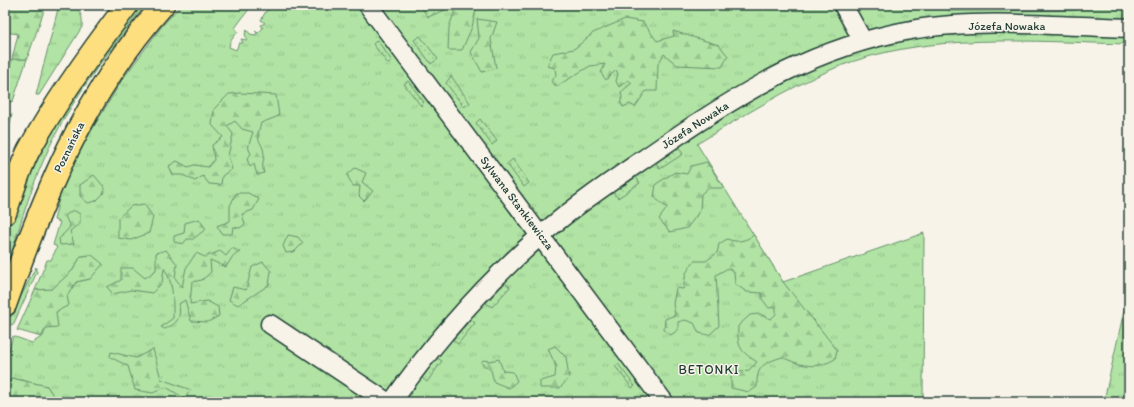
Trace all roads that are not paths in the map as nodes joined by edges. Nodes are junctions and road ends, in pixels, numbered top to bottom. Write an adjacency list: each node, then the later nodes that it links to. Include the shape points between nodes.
1 (127, 5): 7 (main road, via 94,48 28,152)
2 (163, 5): 9 (main road, Poznańska, via 129,47 82,118 34,222)
3 (368, 5): 8 (street, Sylwana Stankiewicza)
4 (843, 5): 6 (street)
5 (1129, 28): 6 (street, Józefa Nowaka, via 937,26)
6 (863, 41): 8 (street, Józefa Nowaka, via 818,56 760,84 710,114 597,192)
7 (5, 213)
8 (541, 235): 12 (street, Józefa Nowaka, via 452,325 415,369); 13 (street, Sylwana Stankiewicza)
9 (5, 305)
10 (270, 324): 11 (street)
11 (387, 402)
12 (392, 402)
13 (664, 402)

